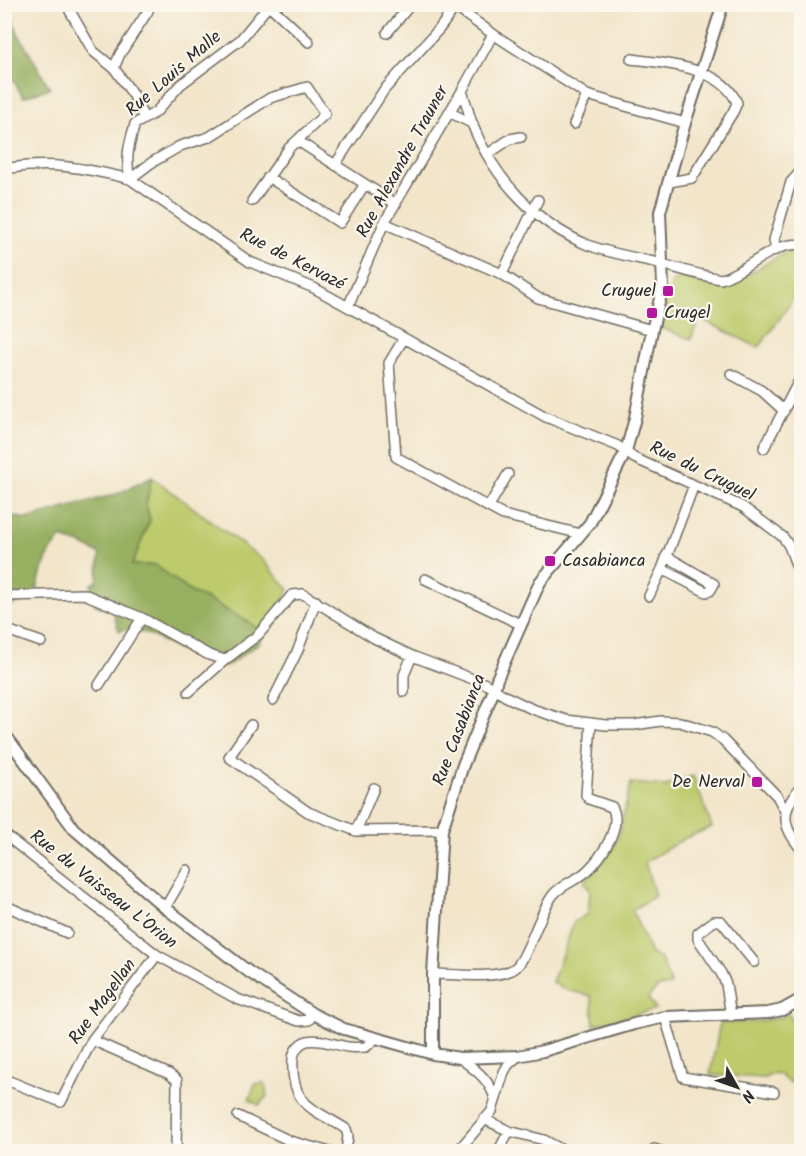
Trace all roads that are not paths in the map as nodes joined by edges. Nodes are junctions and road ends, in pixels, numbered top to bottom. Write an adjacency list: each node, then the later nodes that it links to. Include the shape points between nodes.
1 (66, 4): 11 (street, via 93,51)
2 (149, 4): 11 (street)
3 (411, 4): 7 (street)
4 (723, 4): 12 (street, Rue Casabianca)
5 (268, 5): 9 (street, Rue Louis Malle); 16 (street, Rue Louis Malle, via 240,40 180,85 167,102)
6 (453, 6): 8 (street); 23 (street, via 440,28 384,90)
7 (387, 33)
8 (493, 34): 13 (street, Rue Alexandre Trauner); 14 (street)
9 (309, 42)
10 (631, 58): 12 (street)
11 (114, 68): 16 (street, via 134,96)
12 (701, 71): 17 (street, Rue Casabianca); 28 (street, via 733,93 737,103 692,178)
13 (462, 91): 15 (street, Rue Alexandre Trauner); 18 (street)
14 (587, 95): 17 (street); 19 (street)
15 (449, 112): 18 (street); 32 (street, Rue Alexandre Trauner)
16 (144, 119): 27 (street, Rue Louis Malle, via 135,124 126,150)
17 (685, 123): 28 (street, Rue Casabianca)
18 (472, 124): 22 (street)
19 (574, 124)
20 (521, 137): 22 (street, via 510,139)
21 (298, 141): 23 (street); 26 (street); 27 (street, via 326,114 307,87 270,98 209,137 151,163)
22 (488, 154): 33 (street, via 509,186)
23 (335, 165): 29 (street)
24 (4, 170): 27 (street, via 32,165 81,168)
25 (801, 170): 36 (street, via 791,182 774,240)
26 (268, 177): 29 (street, via 340,223); 31 (street)
27 (130, 179): 39 (street, Rue de Kervazé, via 250,262 314,288)
28 (669, 182): 37 (street, Rue Casabianca, via 660,212)
29 (365, 184): 32 (street)
30 (538, 200): 33 (street)
31 (252, 201)
32 (396, 204): 34 (street, Rue Alexandre Trauner)
33 (534, 213): 37 (street, via 588,245); 38 (street)
34 (384, 223): 38 (street); 39 (street, Rue Alexandre Trauner)
35 (801, 245): 36 (street, via 793,243)
36 (776, 250): 37 (street, via 721,279)
37 (661, 264): 40 (street, Rue Casabianca, via 663,287)
38 (502, 274): 40 (street, via 538,298)
39 (348, 307): 41 (street, Rue de Kervazé)
40 (652, 330): 46 (street, Rue Casabianca)
41 (404, 338): 46 (street, Rue de Kervazé, via 546,417); 49 (street, via 389,363 396,457)
42 (731, 374): 44 (street, via 762,390)
43 (801, 375): 44 (street)
44 (784, 411): 45 (street)
45 (764, 448)
46 (626, 451): 48 (street, Rue du Cruguel); 50 (street, Rue Casabianca)
47 (507, 474): 49 (street)
48 (694, 485): 51 (street); 54 (street, Rue du Cruguel, via 743,507 783,537)
49 (489, 506): 50 (street, via 503,515)
50 (581, 534): 59 (street, Rue Casabianca, via 540,582)
51 (666, 556): 52 (street); 52 (street, via 714,584 706,592)
52 (662, 569): 56 (street)
53 (425, 579): 59 (street)
54 (801, 581)
55 (4, 596): 58 (street, via 84,594)
56 (649, 596)
57 (316, 601): 62 (street, via 374,638); 63 (street, via 303,594 292,595 258,635); 68 (street, via 298,650)
58 (142, 618): 63 (street); 64 (street)
59 (520, 624): 65 (street, Rue Casabianca)
60 (4, 629): 61 (street)
61 (41, 642)
62 (412, 656): 65 (street); 67 (street, via 404,675)
63 (225, 660): 66 (street)
64 (99, 685)
65 (494, 690): 69 (street, via 532,709); 77 (street, Rue Casabianca)
66 (189, 692)
67 (404, 692)
68 (273, 700)
69 (591, 723): 75 (street, via 634,725 661,721 699,727 723,740); 87 (street, via 586,795 612,807 615,815 613,829 597,860 554,895 523,959 514,969 497,974)
70 (251, 724): 78 (street, via 229,757 308,812)
71 (4, 733): 83 (street, via 74,829)
72 (801, 786): 74 (street)
73 (374, 788): 78 (street)
74 (794, 794): 75 (street); 76 (street)
75 (777, 796): 76 (street)
76 (785, 811): 80 (street, via 788,830)
77 (442, 830): 78 (street); 87 (street, Rue Casabianca)
78 (356, 831)
79 (4, 834): 85 (street, Rue du Vaisseau L'Orion)
80 (801, 850)
81 (187, 870): 83 (street)
82 (4, 905): 84 (street)
83 (165, 908): 89 (street, via 249,972)
84 (67, 933)
85 (157, 956): 89 (street, Rue du Vaisseau L'Orion, via 237,999 299,1021 309,1020); 93 (street, Rue Magellan)
86 (754, 962): 90 (street, via 721,921 714,921 698,933 726,984)
87 (433, 974): 94 (street, Rue Casabianca)
88 (801, 999): 90 (street, via 782,1010)
89 (314, 1014): 92 (street, via 344,1029)
90 (730, 1016): 91 (street)
91 (665, 1017): 95 (street); 98 (street, via 683,1077)
92 (376, 1038): 94 (street); 105 (street, via 366,1047 351,1048 307,1041 294,1052 292,1074 298,1093 313,1111 346,1129)
93 (92, 1040): 97 (street, Rue Magellan, via 61,1102); 103 (street, via 177,1080)
94 (433, 1054): 96 (street)
95 (519, 1056): 96 (street); 99 (street, via 504,1072)
96 (460, 1058): 99 (street, via 479,1071)
97 (5, 1079)
98 (774, 1092)
99 (496, 1101): 101 (street)
100 (238, 1116): 104 (street, via 290,1141)
101 (484, 1119): 102 (street); 106 (street)
102 (508, 1131): 107 (street); 108 (street, via 544,1140)
103 (176, 1152)
104 (330, 1152)
105 (346, 1152)
106 (457, 1152)
107 (498, 1152)
108 (566, 1152)
109 (653, 1152): 110 (street)
110 (663, 1152)

